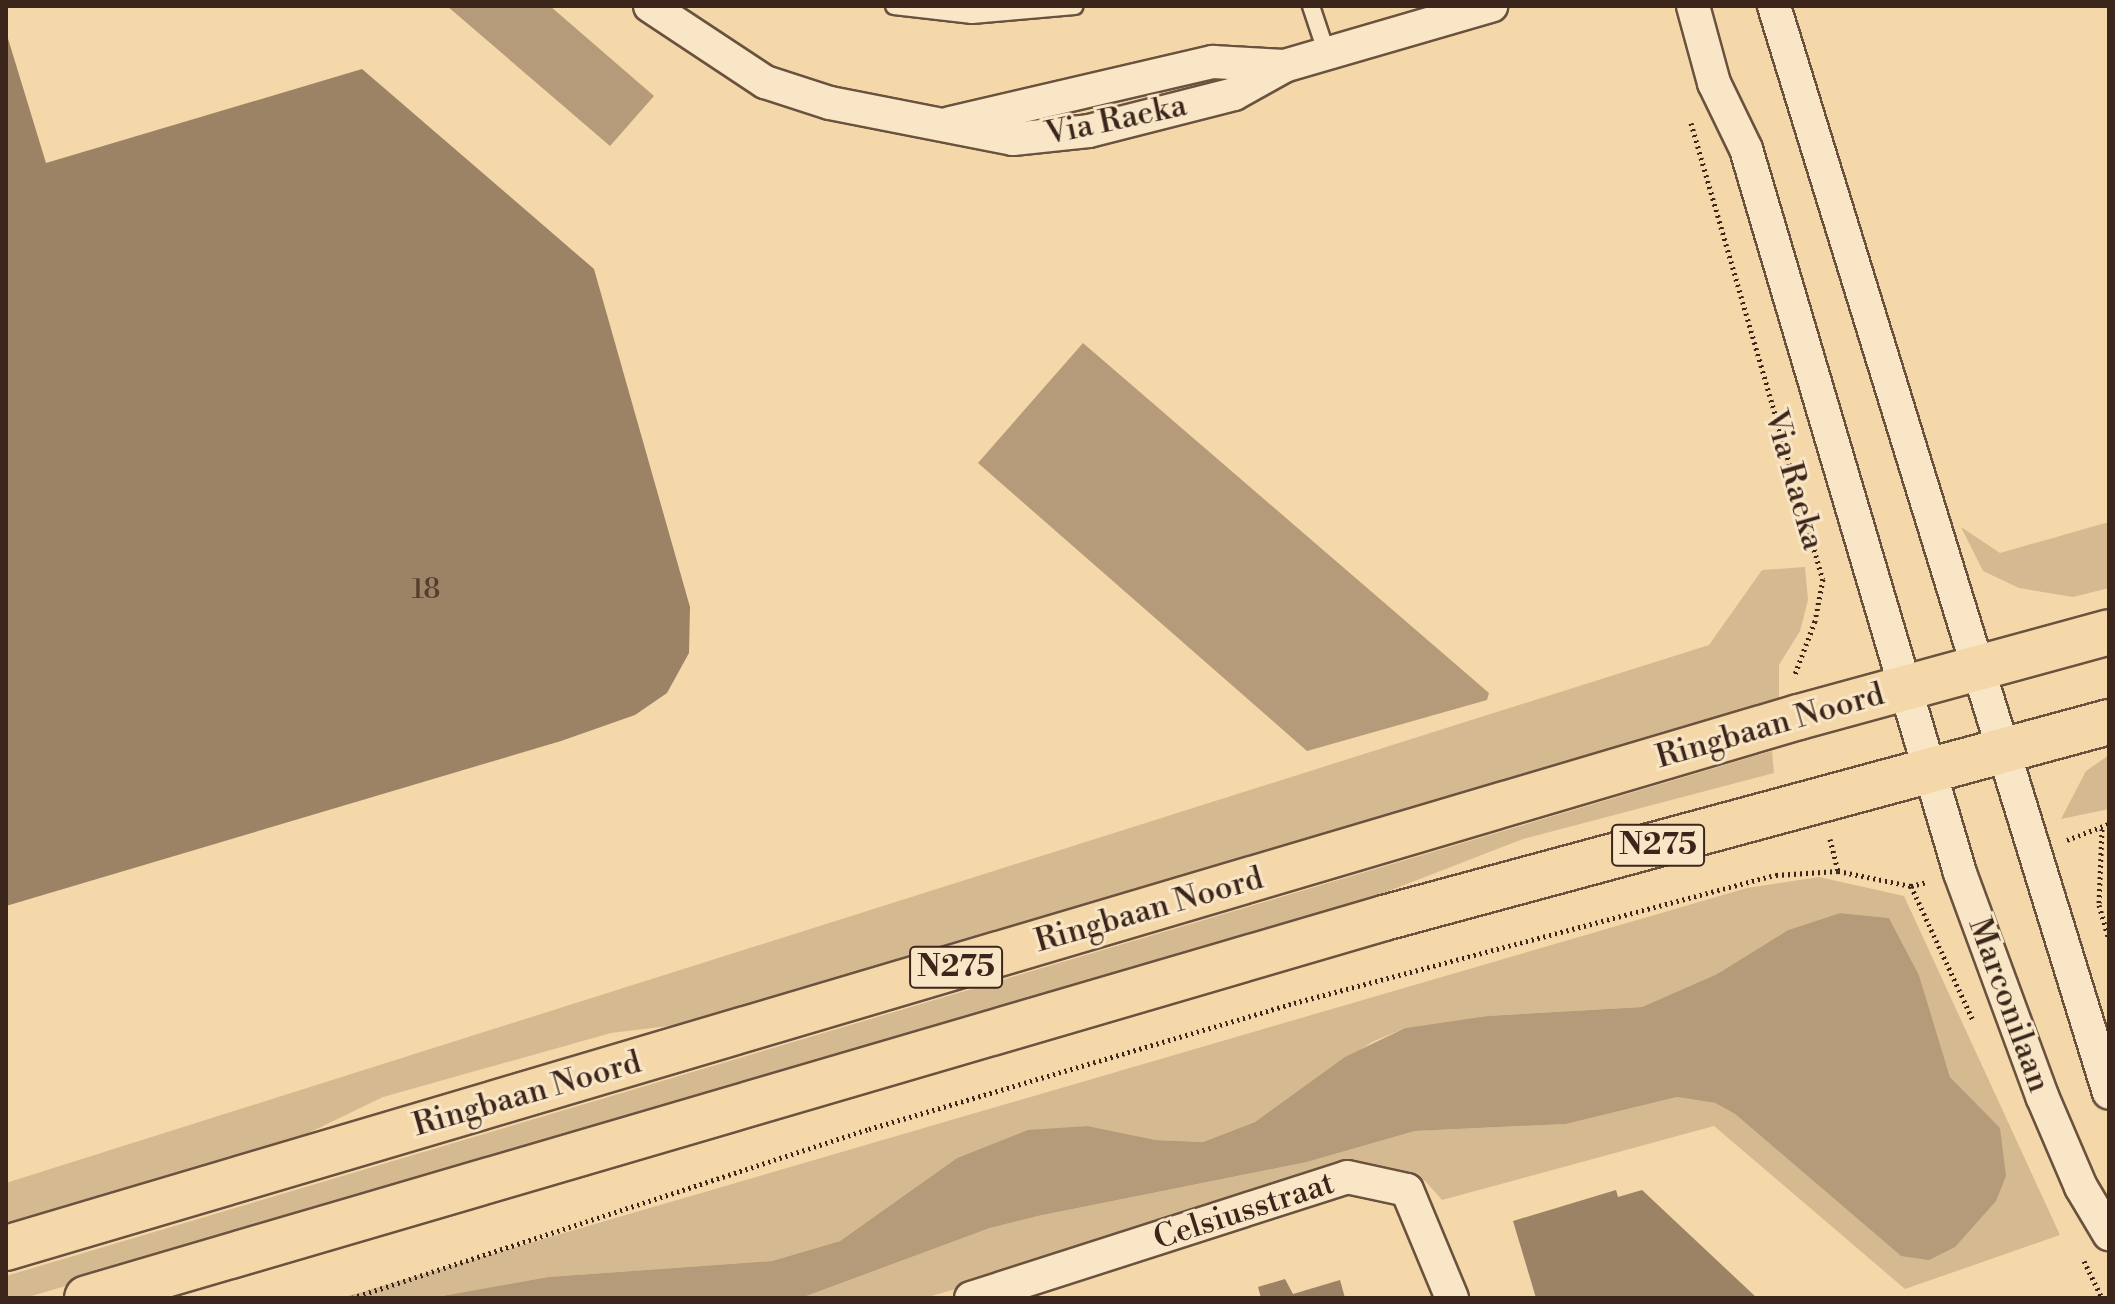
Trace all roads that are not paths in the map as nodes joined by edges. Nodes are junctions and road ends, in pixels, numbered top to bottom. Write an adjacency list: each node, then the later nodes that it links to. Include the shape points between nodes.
1 (650, 6): 8 (street, Via Raeka, via 765,82 830,103 941,126 1213,62 1284,66)
2 (894, 6): 3 (lane, via 972,15)
3 (1075, 6)
4 (1311, 6): 8 (lane)
5 (1491, 6): 8 (street, Via Raeka)
6 (1693, 6): 11 (street, Via Raeka, via 1714,83 1746,149)
7 (1774, 6): 10 (street)
8 (1327, 54)
9 (2109, 632): 10 (main road, Ringbaan Noord / N275)
10 (1977, 667): 11 (main road, Ringbaan Noord / N275); 13 (street, Marconilaan)
11 (1907, 687): 14 (street, Via Raeka); 17 (main road, Ringbaan Noord / N275)
12 (2109, 722): 13 (main road, N275)
13 (2006, 750): 14 (main road, N275); 15 (street, Marconilaan)
14 (1931, 768): 16 (street, Marconilaan, via 1960,873 2042,1096 2081,1187); 18 (main road, N275, via 1384,918)
15 (2109, 1093)
16 (2109, 1234)
17 (6, 1248)
18 (87, 1298)
19 (971, 1298): 20 (street, Celsiusstraat, via 1347,1177 1407,1190)
20 (1452, 1298)

